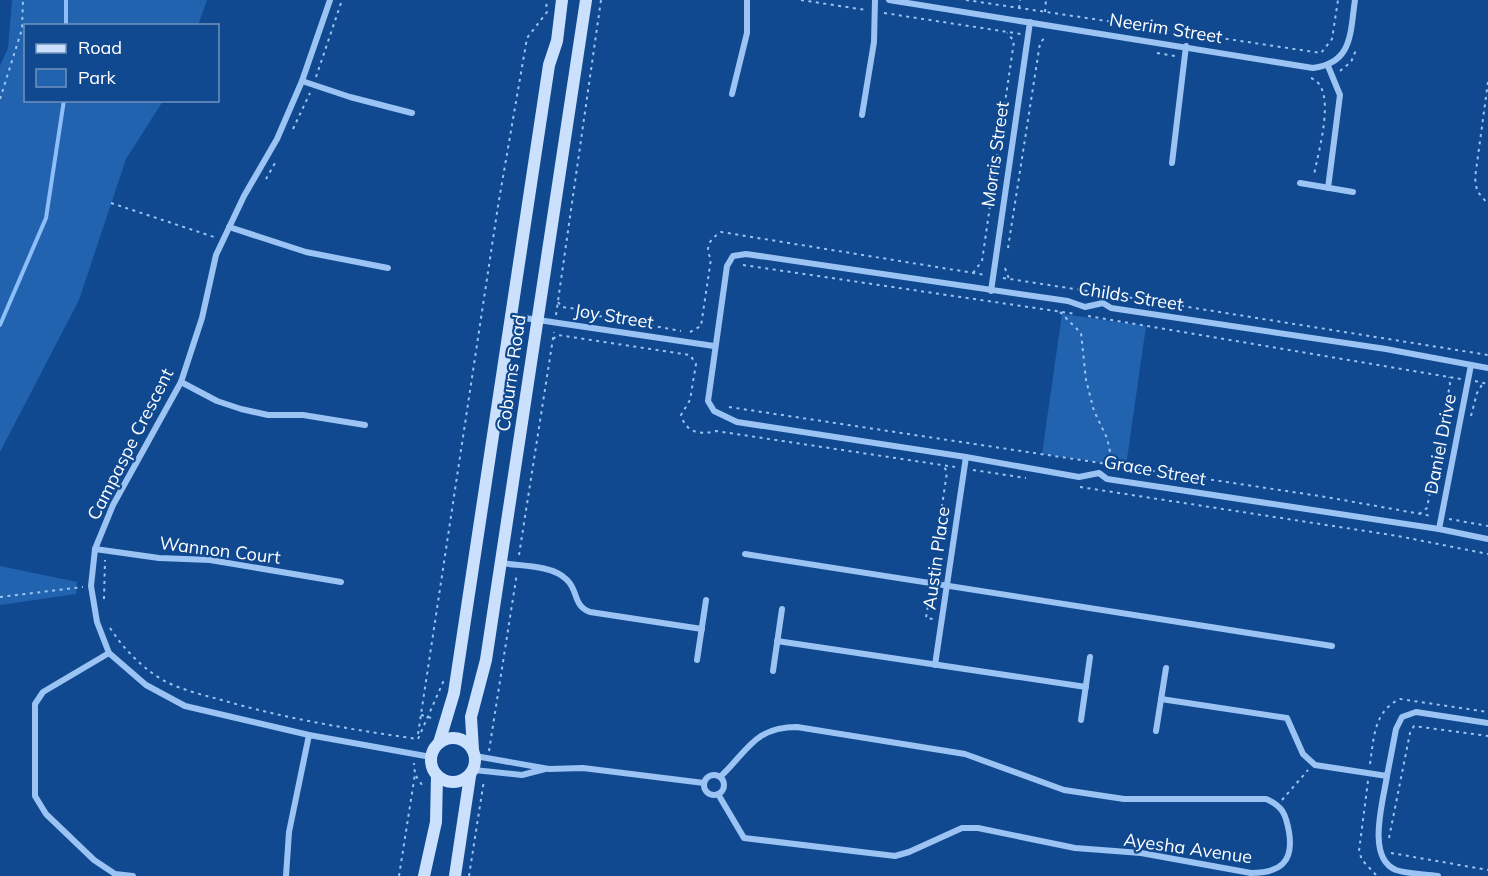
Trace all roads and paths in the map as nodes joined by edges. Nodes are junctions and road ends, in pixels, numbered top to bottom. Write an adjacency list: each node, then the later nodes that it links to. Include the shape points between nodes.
1 (23, 0): 32 (path, via 22,30)
2 (330, 0): 28 (street, Campaspe Crescent)
3 (342, 0): 30 (path)
4 (546, 0): 102 (path, via 547,12 527,38 525,49)
5 (562, 0): 53 (street, Coburns Road)
6 (586, 0): 54 (street, Coburns Road)
7 (601, 0): 55 (path)
8 (747, 0): 31 (street, via 747,33)
9 (801, 0): 18 (path)
10 (875, 0): 18 (street)
11 (889, 0): 20 (street, Neerim Street)
12 (966, 0): 17 (path)
13 (1020, 0): 17 (path)
14 (1046, 0): 19 (path)
15 (1338, 0): 19 (path, via 1332,39 1322,53)
16 (1354, 0): 26 (street, via 1343,56)
17 (1019, 8): 19 (path)
18 (875, 12): 21 (path); 34 (street)
19 (1045, 12)
20 (1029, 21): 22 (street, Morris Street); 23 (street, Neerim Street)
21 (1007, 33): 22 (path); 49 (path, via 1014,41 982,261)
22 (1028, 34): 50 (path, via 1046,36 1040,43 1004,270); 51 (street, Morris Street)
23 (1186, 46): 25 (street); 26 (street, Neerim Street, via 1313,68)
24 (1150, 52): 25 (path)
25 (1185, 58): 37 (street)
26 (1328, 66): 41 (street, via 1340,95)
27 (1301, 76): 40 (path, via 1319,82 1325,91)
28 (302, 81): 30 (street); 45 (street, Campaspe Crescent, via 277,139)
29 (1488, 82): 44 (path, via 1475,178 1477,191)
30 (313, 85): 33 (street); 35 (path)
31 (732, 94)
32 (0, 99)
33 (412, 113)
34 (862, 115)
35 (292, 130)
36 (276, 161): 38 (path)
37 (1172, 163)
38 (264, 181)
39 (1299, 183): 40 (street)
40 (1313, 185): 41 (street)
41 (1328, 188): 42 (street)
42 (1353, 192)
43 (111, 203): 46 (path)
44 (1488, 204)
45 (229, 227): 46 (street, Campaspe Crescent); 48 (street, via 306,252)
46 (223, 240): 61 (street, Campaspe Crescent)
47 (740, 264): 52 (path)
48 (388, 268)
49 (973, 273)
50 (1009, 279)
51 (990, 291): 56 (street, Childs Street, via 746,254 733,256 727,266); 57 (street, Childs Street, via 1068,301 1085,307 1103,303 1111,308)
52 (1060, 312): 59 (path); 66 (path, via 1081,333 1086,380)
53 (510, 316): 54 (street, Joy Street); 91 (street, Coburns Road)
54 (537, 319): 55 (street, Joy Street); 75 (street, Coburns Road)
55 (555, 322): 56 (street, Joy Street); 76 (path)
56 (714, 346): 65 (street, Grace Street, via 708,401 714,411 737,422)
57 (1471, 365): 58 (street, Childs Street); 60 (street, Daniel Drive)
58 (1488, 368)
59 (1449, 377): 60 (path); 67 (path, via 1427,508)
60 (1467, 380): 62 (path); 68 (street, Daniel Drive)
61 (182, 382): 64 (street, via 241,409); 72 (street, Campaspe Crescent, via 113,505)
62 (1488, 384)
63 (720, 406): 66 (path)
64 (364, 425)
65 (966, 457): 70 (street, Grace Street, via 1079,477 1099,473 1107,479); 78 (street, Austin Place)
66 (1113, 465): 67 (path)
67 (1419, 514): 68 (path)
68 (1441, 518): 69 (path); 70 (street, Daniel Drive)
69 (1488, 526)
70 (1439, 529): 71 (street, Grace Street)
71 (1488, 539)
72 (95, 549): 73 (street, Wannon Court); 79 (street, Campaspe Crescent)
73 (107, 551): 77 (street, Wannon Court, via 210,560); 82 (path)
74 (745, 554): 78 (street)
75 (501, 563): 76 (street); 105 (street, Coburns Road, via 486,660 471,717)
76 (518, 566): 85 (street, via 565,577 577,603 590,612); 105 (path)
77 (341, 582)
78 (947, 584): 87 (street); 92 (street, Austin Place)
79 (91, 586): 80 (path); 88 (street, Campaspe Crescent, via 97,622)
80 (0, 597)
81 (706, 600): 85 (street)
82 (104, 609)
83 (782, 609): 86 (street)
84 (109, 625): 102 (path, via 122,647 141,666 192,692 346,729)
85 (702, 629): 90 (street)
86 (777, 641): 92 (street); 94 (street)
87 (1332, 646)
88 (109, 653): 100 (street, Campaspe Crescent, via 146,685 185,706); 117 (street, via 50,687 35,704 35,796 46,814 94,860 115,874)
89 (1090, 657): 95 (street)
90 (697, 660)
91 (458, 664): 102 (path, via 440,684); 103 (street, Coburns Road)
92 (935, 665): 95 (street)
93 (1166, 668): 96 (street)
94 (773, 671)
95 (1086, 687): 97 (street)
96 (1161, 699): 99 (street); 107 (street, via 1287,718 1303,754)
97 (1081, 720)
98 (1488, 723): 111 (street, via 1416,712 1402,717)
99 (1156, 731)
100 (309, 735): 104 (street, Campaspe Crescent); 118 (street, via 289,832)
101 (1488, 736): 116 (path, via 1414,726 1387,846 1390,853 1401,856)
102 (418, 739): 104 (path)
103 (440, 743): 105 (street, via 454,738); 106 (street)
104 (416, 754): 106 (street, Campaspe Crescent); 119 (path)
105 (479, 755): 108 (street); 109 (street)
106 (432, 757): 110 (street)
107 (1315, 765): 111 (street); 115 (path, via 1300,776)
108 (549, 769): 109 (street, via 522,775); 113 (street, via 583,768)
109 (476, 772): 110 (street, via 457,782); 121 (street); 122 (path)
110 (438, 776): 120 (street, via 436,822)
111 (1387, 776): 123 (street, via 1377,848 1383,862 1397,870)
112 (720, 777): 113 (street, via 710,776); 114 (street, via 724,788); 115 (street, via 764,732 797,727 966,754 1064,790 1124,799 1266,799)
113 (704, 783): 114 (street, Ayesha Avenue, via 709,794)
114 (718, 794): 115 (street, Ayesha Avenue, via 744,838 761,842 895,855 962,828 978,828 1075,848 1141,853 1251,873 1266,873 1287,859 1291,848 1285,814)
115 (1278, 804)
116 (1488, 870)
117 (133, 876)
118 (286, 876)
119 (399, 876)
120 (424, 876)
121 (454, 876)
122 (469, 876)
123 (1438, 876)

